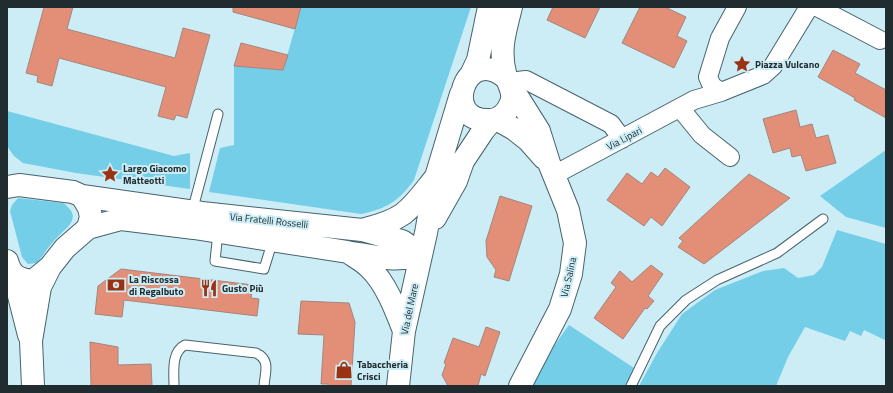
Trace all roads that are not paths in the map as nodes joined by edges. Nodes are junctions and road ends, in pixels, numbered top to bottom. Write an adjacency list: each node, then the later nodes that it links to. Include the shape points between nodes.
1 (489, 7): 7 (street, via 478,60)
2 (511, 7): 9 (street, via 502,45 503,63)
3 (737, 7): 8 (street, via 720,38)
4 (809, 7): 10 (street, Via Lipari, via 773,66 763,75)
5 (817, 7): 6 (street)
6 (880, 40)
7 (471, 75): 9 (street, via 485,69 493,70 500,73); 11 (street, via 466,80)
8 (708, 77): 10 (street, via 712,86); 12 (street)
9 (509, 83): 14 (street, via 513,96 511,103 503,115); 15 (street, via 526,80 610,124); 17 (street, Via Salina, via 539,131)
10 (721, 92): 12 (street, Via Lipari)
11 (461, 94): 14 (street, via 462,103 474,118 483,121); 18 (street)
12 (687, 104): 15 (street, Via Lipari); 16 (street, via 702,135)
13 (218, 114): 21 (lane)
14 (494, 120): 17 (street, via 514,129 528,140); 26 (street, via 483,131 463,161 456,181)
15 (622, 139): 17 (street, Via Lipari)
16 (730, 157)
17 (552, 169): 38 (street, Via Salina, via 568,210 575,243 571,274 560,309)
18 (436, 177): 24 (street, Via Fratelli Rosselli, via 403,214); 26 (street)
19 (11, 183): 20 (street, Via Fratelli Rosselli, via 73,192)
20 (82, 196): 21 (street, Via Fratelli Rosselli); 23 (street, via 91,217)
21 (192, 212): 24 (street, Via Fratelli Rosselli)
22 (823, 219): 39 (lane, via 777,253 717,280 686,300 660,326)
23 (88, 228): 25 (street, Via Fratelli Rosselli, via 121,220); 31 (street, via 65,248)
24 (362, 230): 29 (street, via 402,241)
25 (218, 232): 27 (street, Via Fratelli Rosselli); 27 (lane, via 215,261 264,269)
26 (426, 233): 29 (street, Via del Mare)
27 (273, 240): 28 (street, Via Fratelli Rosselli)
28 (348, 252): 29 (street, via 398,260); 32 (street, Via Fratelli Rosselli, via 369,267 378,279 393,304)
29 (421, 254): 32 (street, Via del Mare)
30 (9, 266): 31 (street, via 22,280 33,281); 33 (street)
31 (50, 267): 33 (street, via 40,287)
32 (404, 331): 37 (street, Via del Mare)
33 (31, 342): 34 (street)
34 (33, 386)
35 (174, 386): 36 (lane, via 175,356 184,345 256,353 263,356 266,362)
36 (264, 386)
37 (398, 386)
38 (520, 386)
39 (631, 386)

